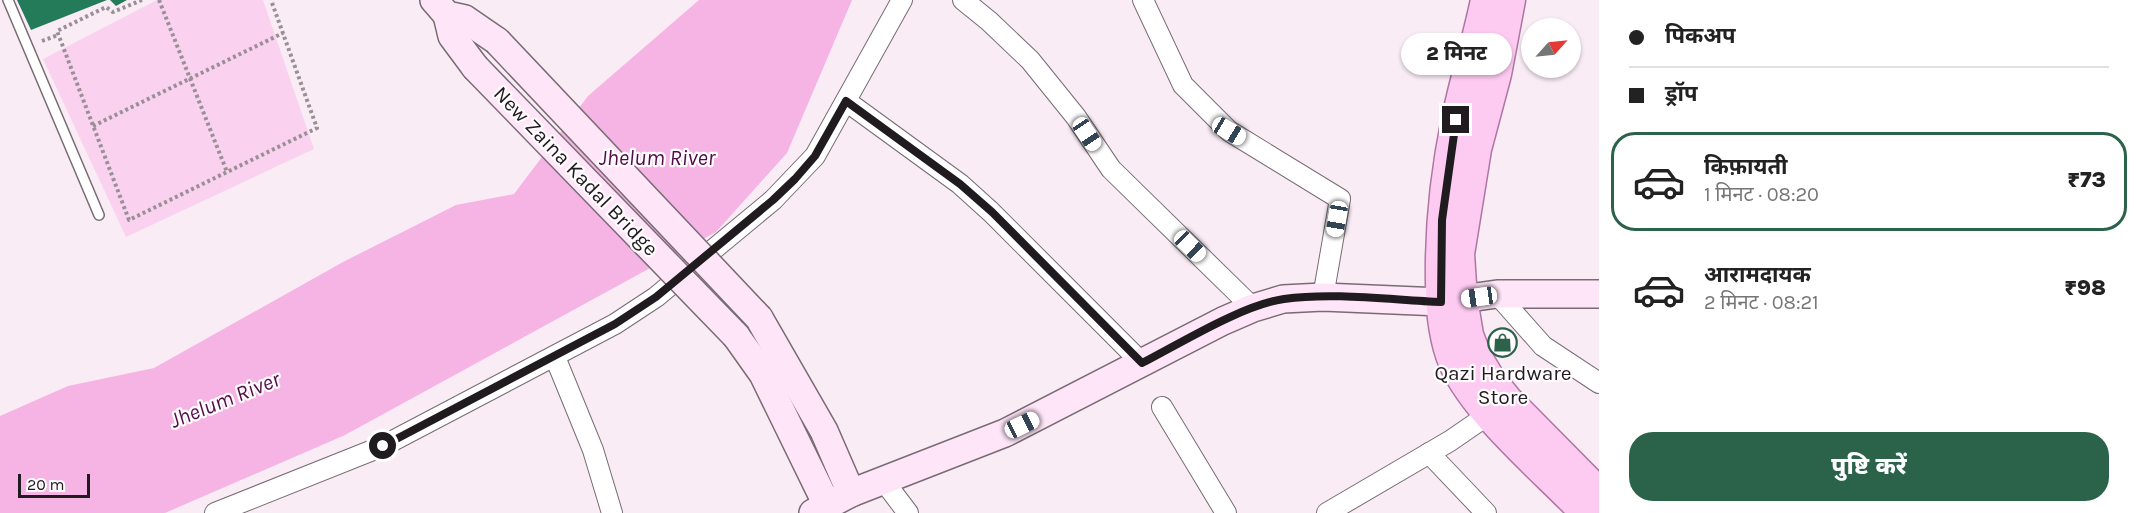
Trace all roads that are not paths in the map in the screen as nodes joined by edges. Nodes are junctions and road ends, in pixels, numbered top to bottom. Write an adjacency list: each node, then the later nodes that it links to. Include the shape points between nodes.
1 (8, 0): 9 (lane)
2 (902, 0): 8 (street)
3 (963, 0): 14 (street, via 1030,60 1111,169)
4 (1143, 0): 12 (street, via 1183,85 1229,131 1340,199)
5 (1486, 0): 13 (main road, via 1456,120 1442,220)
6 (1510, 0): 13 (main road, via 1476,149)
7 (440, 7): 22 (street, New Zaina Kadal Bridge, bridge, via 497,41 759,318 824,431); 24 (street, New Zaina Kadal Bridge, bridge, via 452,36 475,67 736,336 763,374)
8 (846, 101): 15 (street, via 815,156 773,200 656,297); 16 (street, via 992,212)
9 (99, 215)
10 (1497, 294): 11 (street); 13 (street); 17 (street, via 1543,346)
11 (1599, 294)
12 (1323, 297): 13 (street); 14 (street, via 1283,299)
13 (1451, 301): 18 (main road, via 1448,343 1454,362 1466,382)
14 (1253, 308): 16 (street)
15 (555, 357): 25 (street, via 383,446); 26 (street, via 593,450)
16 (1142, 363): 21 (street, via 1005,433)
17 (1599, 383)
18 (1495, 397): 20 (street); 23 (main road); 31 (main road)
19 (1162, 407): 28 (street)
20 (1429, 453): 29 (street); 30 (street)
21 (883, 480): 22 (street); 27 (street)
22 (851, 493): 24 (street)
23 (1599, 493)
24 (820, 509)
25 (215, 513)
26 (612, 513)
27 (908, 513)
28 (1226, 513)
29 (1327, 513)
30 (1486, 513)
31 (1586, 513)

